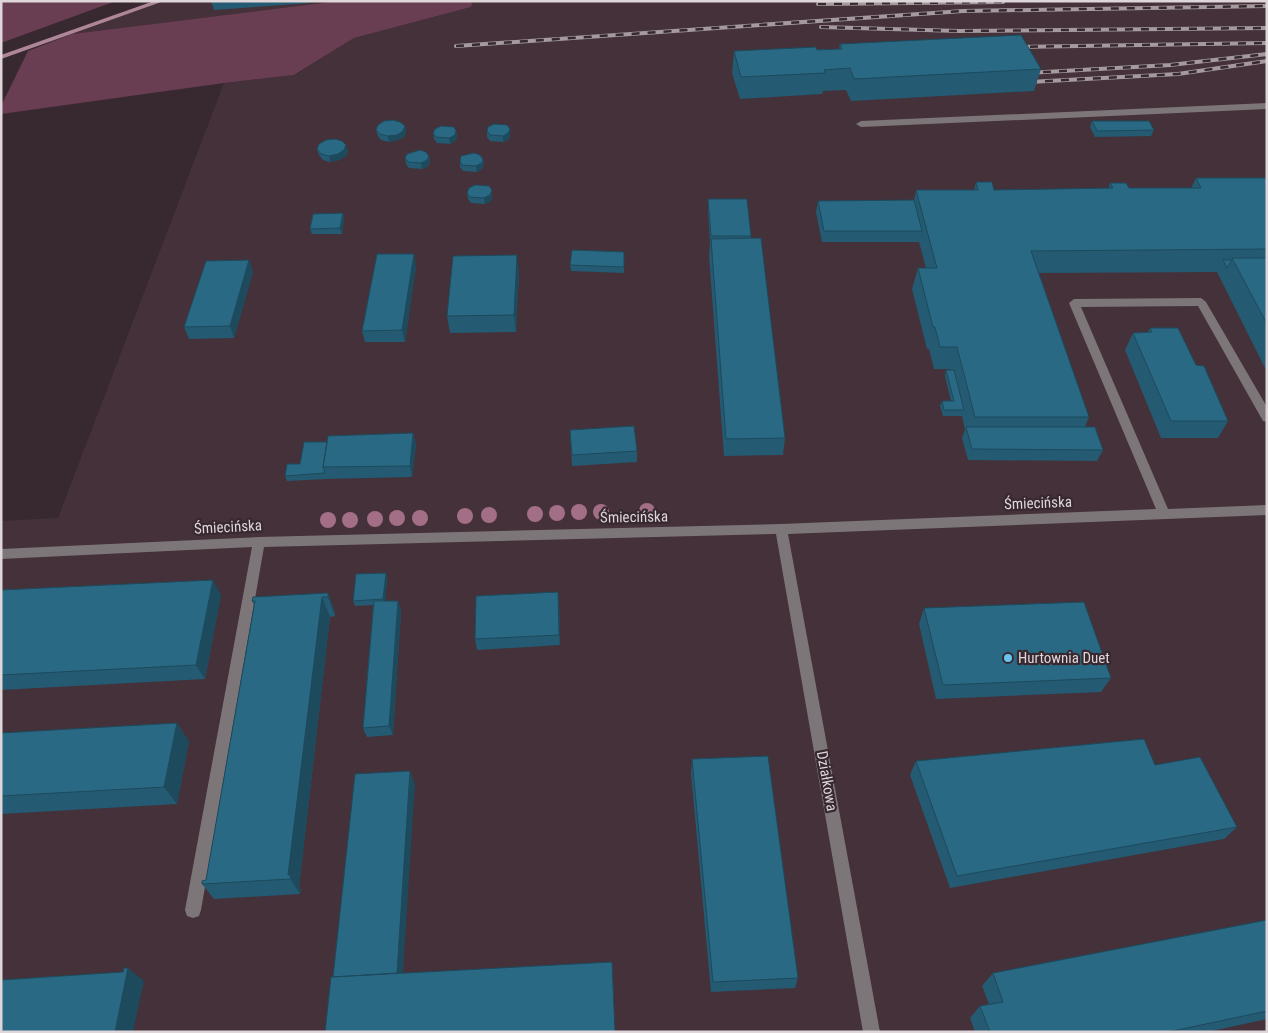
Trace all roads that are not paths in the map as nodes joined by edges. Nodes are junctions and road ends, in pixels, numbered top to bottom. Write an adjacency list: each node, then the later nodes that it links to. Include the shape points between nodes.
1 (1267, 106): 2 (street)
2 (861, 124)
3 (1267, 418): 5 (street, via 1202,302 1074,303)
4 (1267, 510): 5 (street, Śmiecińska)
5 (1164, 514): 6 (street, Śmiecińska)
6 (781, 529): 7 (street, Śmiecińska); 10 (street, Działkowa)
7 (259, 542): 8 (street, Śmiecińska); 9 (street)
8 (1, 554)
9 (193, 910)
10 (872, 1032)

